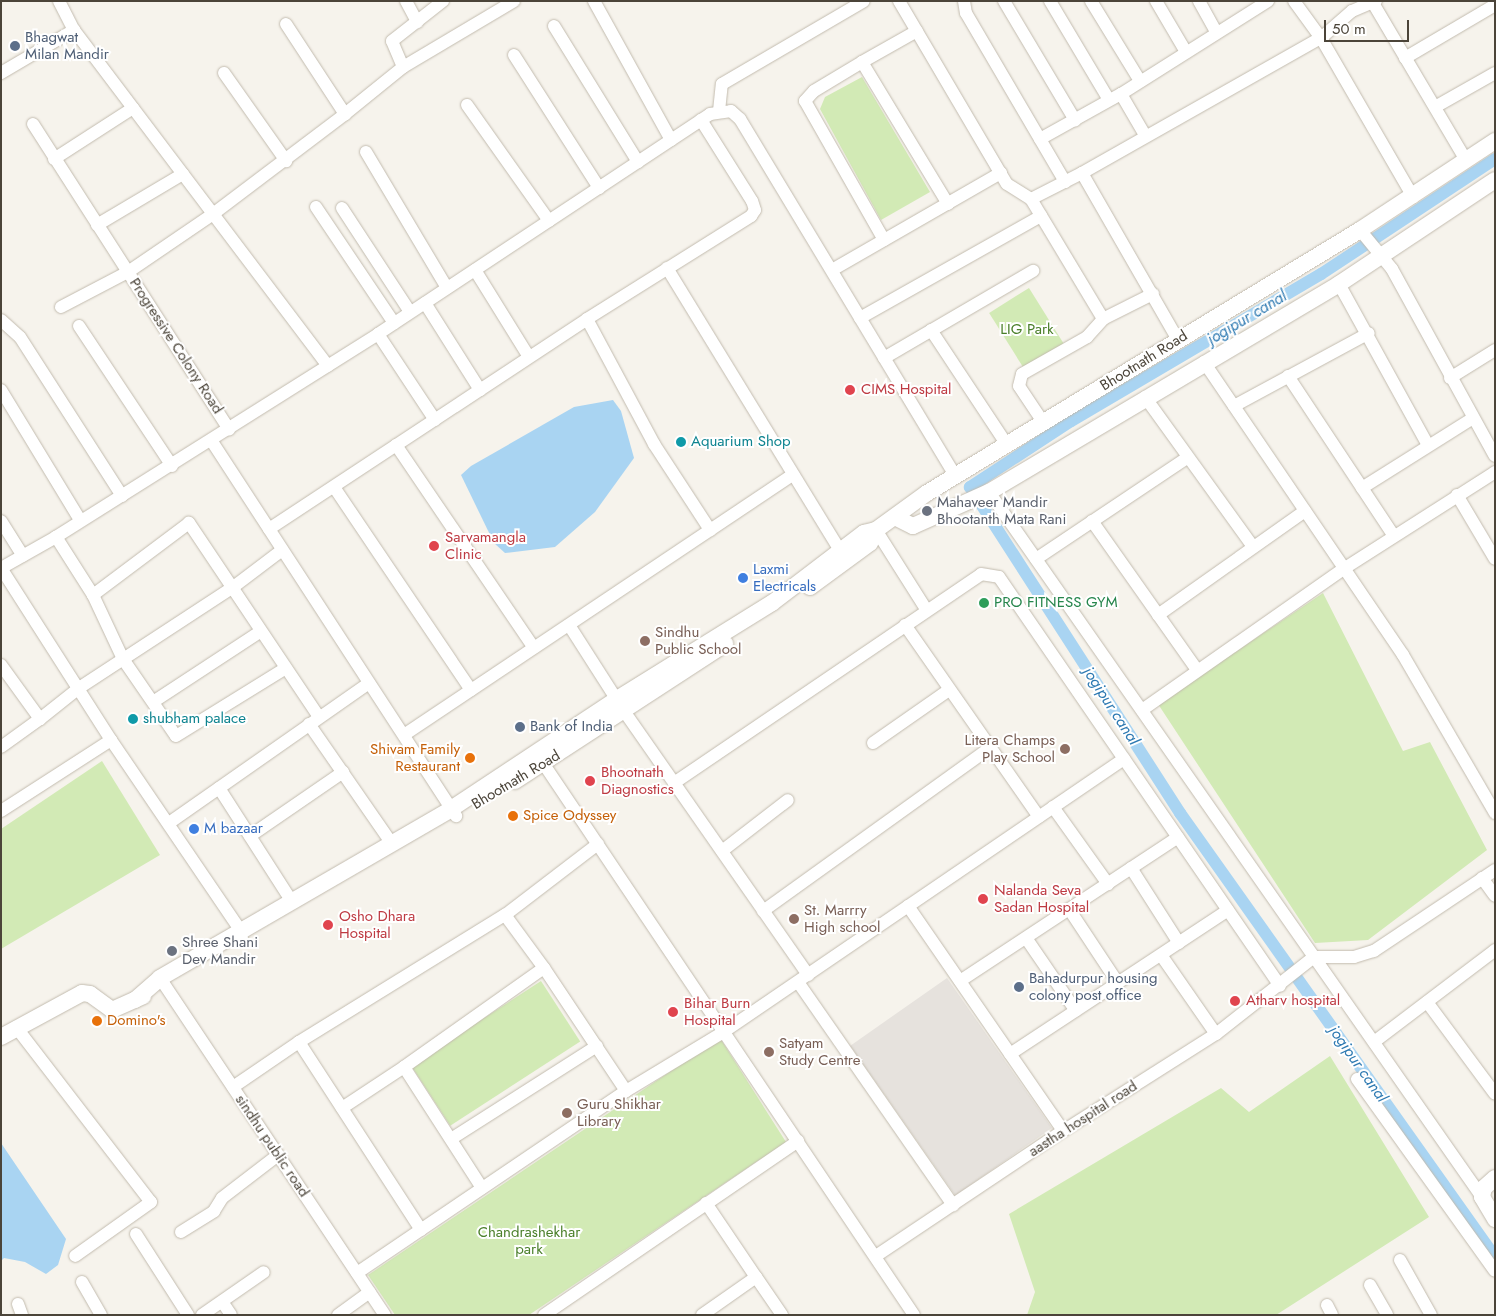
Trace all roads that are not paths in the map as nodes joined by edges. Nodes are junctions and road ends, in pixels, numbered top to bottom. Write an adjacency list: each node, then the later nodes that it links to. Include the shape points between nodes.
1 (406, 1): 20 (street)
2 (443, 1): 20 (street)
3 (514, 1): 31 (street)
4 (594, 1): 48 (street)
5 (864, 1): 41 (street, via 722,84)
6 (899, 1): 24 (street)
7 (1004, 1): 44 (street)
8 (1050, 1): 37 (street)
9 (1091, 1): 35 (street)
10 (1156, 1): 27 (street)
11 (1199, 1): 25 (street)
12 (1268, 1): 18 (street)
13 (1294, 1): 26 (street)
14 (962, 2): 47 (street)
15 (1374, 2): 19 (street); 29 (street)
16 (64, 3): 23 (street)
17 (1495, 5): 29 (street)
18 (1248, 6): 25 (street)
19 (1349, 6): 26 (street)
20 (417, 22): 31 (street, via 392,41)
21 (286, 24): 42 (street)
22 (554, 26): 54 (street)
23 (74, 30): 32 (street); 40 (street)
24 (917, 31): 30 (street); 55 (street)
25 (1216, 32): 27 (street)
26 (1321, 38): 46 (street); 61 (street)
27 (1186, 52): 35 (street)
28 (514, 55): 60 (street)
29 (1406, 58): 39 (street)
30 (862, 62): 63 (street); 71 (street, via 814,90 805,101)
31 (403, 67): 42 (street)
32 (1, 73)
33 (224, 73): 53 (street)
34 (1495, 73): 39 (street)
35 (1140, 81): 36 (street)
36 (1121, 94): 37 (street); 46 (street)
37 (1109, 100): 44 (street)
38 (467, 105): 68 (street)
39 (1435, 107): 52 (street)
40 (133, 108): 51 (street); 57 (street)
41 (719, 111): 43 (street); 76 (street, via 731,111 740,119)
42 (344, 114): 53 (street)
43 (701, 120): 48 (street); 74 (street, via 755,210)
44 (1075, 120): 47 (street)
45 (33, 124): 51 (street, Progressive Colony Road)
46 (1145, 135): 56 (street)
47 (1040, 139): 59 (street)
48 (671, 140): 54 (street)
49 (1495, 141): 52 (street, Bhootnath Road)
50 (366, 152): 79 (street)
51 (54, 159): 69 (street, Progressive Colony Road)
52 (1466, 160): 61 (street, Bhootnath Road)
53 (286, 161): 66 (street)
54 (638, 162): 60 (street)
55 (1001, 173): 62 (street, via 1007,184); 63 (street)
56 (1082, 173): 59 (street); 80 (street)
57 (183, 174): 66 (street); 69 (street)
58 (1495, 180): 72 (street, Bhootnath Road)
59 (1065, 182): 62 (street)
60 (599, 188): 68 (street)
61 (1412, 197): 70 (street, Bhootnath Road)
62 (1031, 199): 67 (street)
63 (948, 204): 71 (street)
64 (316, 207): 88 (street)
65 (342, 208): 83 (street)
66 (213, 214): 73 (street); 98 (street)
67 (1041, 216): 84 (street); 86 (street)
68 (549, 221): 75 (street)
69 (98, 226): 73 (street, Progressive Colony Road)
70 (1364, 234): 72 (street); 93 (street, Bhootnath Road)
71 (884, 240): 76 (street)
72 (1379, 254): 78 (street, Bhootnath Road); 100 (street, via 1392,268)
73 (125, 268): 82 (street); 108 (street, Progressive Colony Road)
74 (667, 268): 85 (street); 117 (street)
75 (475, 270): 79 (street); 95 (street)
76 (832, 270): 84 (street)
77 (1033, 270): 90 (street)
78 (1339, 284): 91 (street); 97 (street, Bhootnath Road)
79 (447, 288): 81 (street)
80 (1153, 294): 86 (street); 93 (street)
81 (425, 303): 83 (street); 102 (street)
82 (61, 307)
83 (410, 312): 88 (street)
84 (860, 318): 96 (street)
85 (587, 319): 95 (street); 130 (street, via 654,444)
86 (1103, 319): 107 (street, via 1087,337 1022,374 1018,386)
87 (1, 320): 123 (street, via 20,337)
88 (394, 323): 92 (street)
89 (79, 326): 115 (street)
90 (931, 330): 96 (street); 111 (street)
91 (1369, 333): 99 (street); 112 (street)
92 (378, 334): 98 (street); 106 (street)
93 (1178, 340): 107 (street, Bhootnath Road)
94 (1495, 350): 100 (street)
95 (529, 357): 102 (street)
96 (884, 358): 118 (street)
97 (1204, 362): 103 (street, Bhootnath Road); 104 (street)
98 (328, 366): 108 (street)
99 (1288, 376): 104 (street); 120 (street)
100 (1450, 378): 105 (street)
101 (1, 390): 126 (street)
102 (480, 390): 106 (street)
103 (1146, 398): 114 (street); 121 (street, Bhootnath Road)
104 (1234, 406): 124 (street)
105 (1473, 418): 112 (street); 113 (street)
106 (435, 420): 110 (street)
107 (1043, 422): 111 (street, Bhootnath Road)
108 (229, 429): 109 (street)
109 (211, 440): 115 (street); 129 (street)
110 (396, 445): 119 (street); 149 (street)
111 (1007, 445): 118 (street, Bhootnath Road)
112 (1428, 445): 120 (street)
113 (1495, 456)
114 (1187, 458): 127 (street); 134 (street)
115 (172, 466): 123 (street)
116 (1495, 472): 122 (street)
117 (792, 475): 130 (street); 137 (street)
118 (956, 476): 125 (street, Bhootnath Road)
119 (334, 487): 129 (street); 156 (street)
120 (1362, 488): 132 (street)
121 (985, 493): 125 (street, Bhootnath Road, via 913,526); 138 (street)
122 (1457, 495): 132 (street); 139 (street)
123 (122, 496): 126 (street)
124 (1305, 511): 134 (street); 141 (street)
125 (895, 517): 131 (street, Bhootnath Road)
126 (80, 520): 133 (street)
127 (1092, 521): 138 (street); 145 (street)
128 (1, 522): 136 (street)
129 (269, 529): 135 (street)
130 (710, 530): 146 (street)
131 (876, 530): 137 (street, Bhootnath Road, via 870,543); 144 (street)
132 (1394, 536): 141 (street)
133 (56, 537): 136 (street); 143 (street)
134 (1253, 547): 145 (street)
135 (282, 550): 142 (street); 154 (street)
136 (23, 556): 140 (street)
137 (844, 556): 159 (street, Bhootnath Road)
138 (1036, 559): 160 (street)
139 (1495, 559)
140 (2, 568): 155 (street)
141 (1344, 568): 153 (street); 177 (street, via 1403,654)
142 (232, 588): 143 (street, via 189,523); 148 (street); 150 (street)
143 (93, 595): 150 (street)
144 (926, 609): 147 (street); 169 (street, via 981,574 999,577)
145 (1158, 615): 153 (street)
146 (569, 625): 149 (street); 159 (street)
147 (904, 625): 157 (street); 171 (street)
148 (261, 631): 152 (street); 158 (street)
149 (534, 648): 156 (street)
150 (124, 659): 155 (street); 158 (street)
151 (1, 666): 161 (street)
152 (286, 668): 158 (street, via 176,736); 162 (street)
153 (1197, 670): 160 (street)
154 (369, 683): 162 (street); 163 (street)
155 (79, 688): 161 (street); 164 (street)
156 (470, 690): 163 (street)
157 (949, 690): 165 (street); 167 (street)
158 (153, 702)
159 (621, 705): 168 (street, Bhootnath Road); 171 (street)
160 (1142, 710): 201 (street)
161 (40, 719): 166 (street)
162 (314, 721): 170 (street); 172 (street)
163 (404, 735): 176 (street)
164 (111, 740): 175 (street); 179 (street)
165 (873, 743)
166 (1, 747)
167 (990, 748): 178 (street); 194 (street)
168 (541, 759): 176 (street, Bhootnath Road); 183 (street)
169 (1124, 760): 174 (street); 181 (street)
170 (343, 772): 180 (street); 182 (street)
171 (674, 783): 184 (street)
172 (219, 788): 179 (street); 180 (street)
173 (788, 800): 184 (street)
174 (1053, 807): 178 (street); 188 (street)
175 (1, 811)
176 (454, 812): 182 (street, Bhootnath Road); 196 (street, Bhootnath Road)
177 (1495, 813)
178 (1039, 817): 191 (street)
179 (169, 823): 196 (street)
180 (250, 836): 190 (street)
181 (1178, 837): 185 (street); 193 (street)
182 (392, 844): 190 (street, Bhootnath Road)
183 (598, 844): 195 (street); 211 (street)
184 (722, 851): 194 (street)
185 (1131, 868): 188 (street); 198 (street)
186 (1495, 870): 187 (street)
187 (1482, 878): 189 (street); 201 (street, via 1374,951 1354,958)
188 (1108, 884): 192 (street)
189 (1495, 896)
190 (291, 900): 196 (street, Bhootnath Road)
191 (908, 906): 203 (street); 205 (street)
192 (1069, 909): 197 (street); 207 (street)
193 (1228, 910): 198 (street); 206 (street)
194 (764, 911): 203 (street)
195 (505, 915): 202 (street); 214 (street)
196 (241, 935): 204 (street, Bhootnath Road)
197 (1026, 938): 205 (street); 209 (street)
198 (1179, 942): 200 (street)
199 (1495, 950): 208 (street)
200 (1161, 955): 207 (street); 212 (street)
201 (1310, 960): 206 (street, aastha hospital road); 215 (street)
202 (544, 968): 216 (street); 218 (street)
203 (803, 978): 211 (street); 232 (street)
204 (162, 981): 210 (street, Bhootnath Road, via 135,1000 112,1010 90,994 82,993); 220 (street, sindhu public road)
205 (960, 982): 217 (street)
206 (1284, 982): 212 (street, aastha hospital road)
207 (1118, 983): 209 (street)
208 (1426, 1002): 215 (street); 222 (street)
209 (1076, 1011): 217 (street)
210 (16, 1026): 213 (street, Bhootnath Road); 237 (street, via 151,1202)
211 (725, 1031): 221 (street); 226 (street)
212 (1216, 1034): 224 (street, aastha hospital road)
213 (1, 1037)
214 (299, 1042): 220 (street); 223 (street)
215 (1374, 1042): 230 (street)
216 (597, 1046): 221 (street); 225 (street)
217 (1010, 1054): 224 (street)
218 (404, 1067): 223 (street); 225 (street)
219 (1358, 1079): 240 (street)
220 (233, 1087): 227 (street, sindhu public road)
221 (626, 1091): 229 (street)
222 (1495, 1094)
223 (342, 1108): 234 (street)
224 (1063, 1131): 232 (street, aastha hospital road)
225 (451, 1140): 229 (street)
226 (798, 1141): 231 (street); 238 (street)
227 (278, 1155): 235 (street, via 222,1198 214,1211); 242 (street, sindhu public road)
228 (1495, 1178): 230 (street, via 1484,1188)
229 (482, 1188): 234 (street)
230 (1482, 1197): 233 (street)
231 (706, 1203): 243 (street); 254 (street)
232 (953, 1205): 238 (street, aastha hospital road)
233 (1495, 1219)
234 (421, 1230): 242 (street)
235 (181, 1232)
236 (136, 1234): 249 (street)
237 (74, 1256)
238 (876, 1256): 257 (street)
239 (1400, 1260): 259 (street)
240 (1495, 1270)
241 (264, 1272): 247 (street)
242 (357, 1273): 246 (street, sindhu public road)
243 (756, 1276): 255 (street); 256 (street)
244 (82, 1282): 248 (street)
245 (1370, 1285): 258 (street)
246 (370, 1292): 252 (street); 253 (street, sindhu public road)
247 (223, 1303): 250 (street); 251 (street)
248 (101, 1315)
249 (188, 1315)
250 (202, 1315)
251 (231, 1315)
252 (338, 1315)
253 (386, 1315)
254 (544, 1315)
255 (702, 1315)
256 (782, 1315)
257 (914, 1315)
258 (1387, 1315)
259 (1431, 1315)

